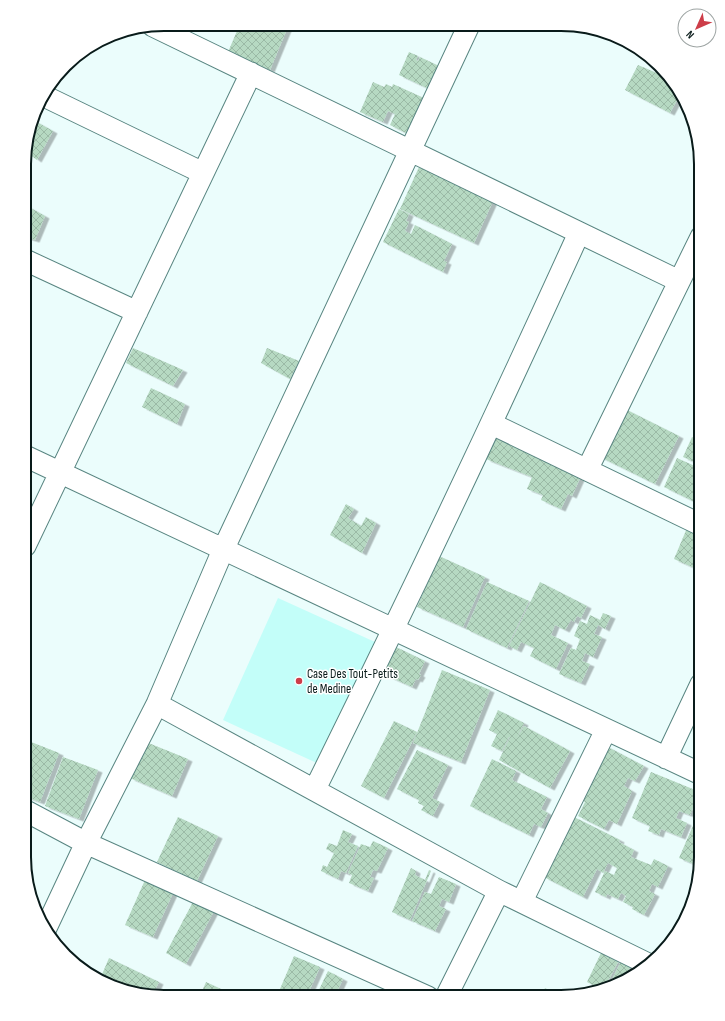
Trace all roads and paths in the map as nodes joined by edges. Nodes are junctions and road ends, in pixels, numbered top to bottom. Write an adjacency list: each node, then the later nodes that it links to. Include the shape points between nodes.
1 (163, 31): 3 (street)
2 (466, 31): 5 (street)
3 (251, 73): 5 (street); 6 (street)
4 (48, 98): 6 (street)
5 (410, 151): 7 (street); 18 (street)
6 (203, 173): 11 (street)
7 (579, 233): 10 (street); 12 (street)
8 (694, 251): 10 (street)
9 (31, 263): 11 (street)
10 (679, 281): 14 (street)
11 (137, 312): 15 (street)
12 (492, 424): 14 (street); 19 (street)
13 (31, 459): 15 (street)
14 (587, 470): 16 (street)
15 (60, 473): 17 (street); 18 (street)
16 (694, 523)
17 (31, 532)
18 (223, 550): 19 (street); 21 (street)
19 (394, 630): 22 (street); 25 (street)
20 (694, 699): 23 (street)
21 (157, 704): 25 (street); 27 (street)
22 (606, 730): 23 (street); 29 (street)
23 (666, 758): 24 (street)
24 (694, 771)
25 (315, 790): 28 (street)
26 (31, 814): 27 (street)
27 (86, 843): 30 (street); 32 (street)
28 (499, 891): 29 (street); 33 (street)
29 (522, 901): 31 (street)
30 (49, 923)
31 (643, 962)
32 (412, 990)
33 (450, 990)

